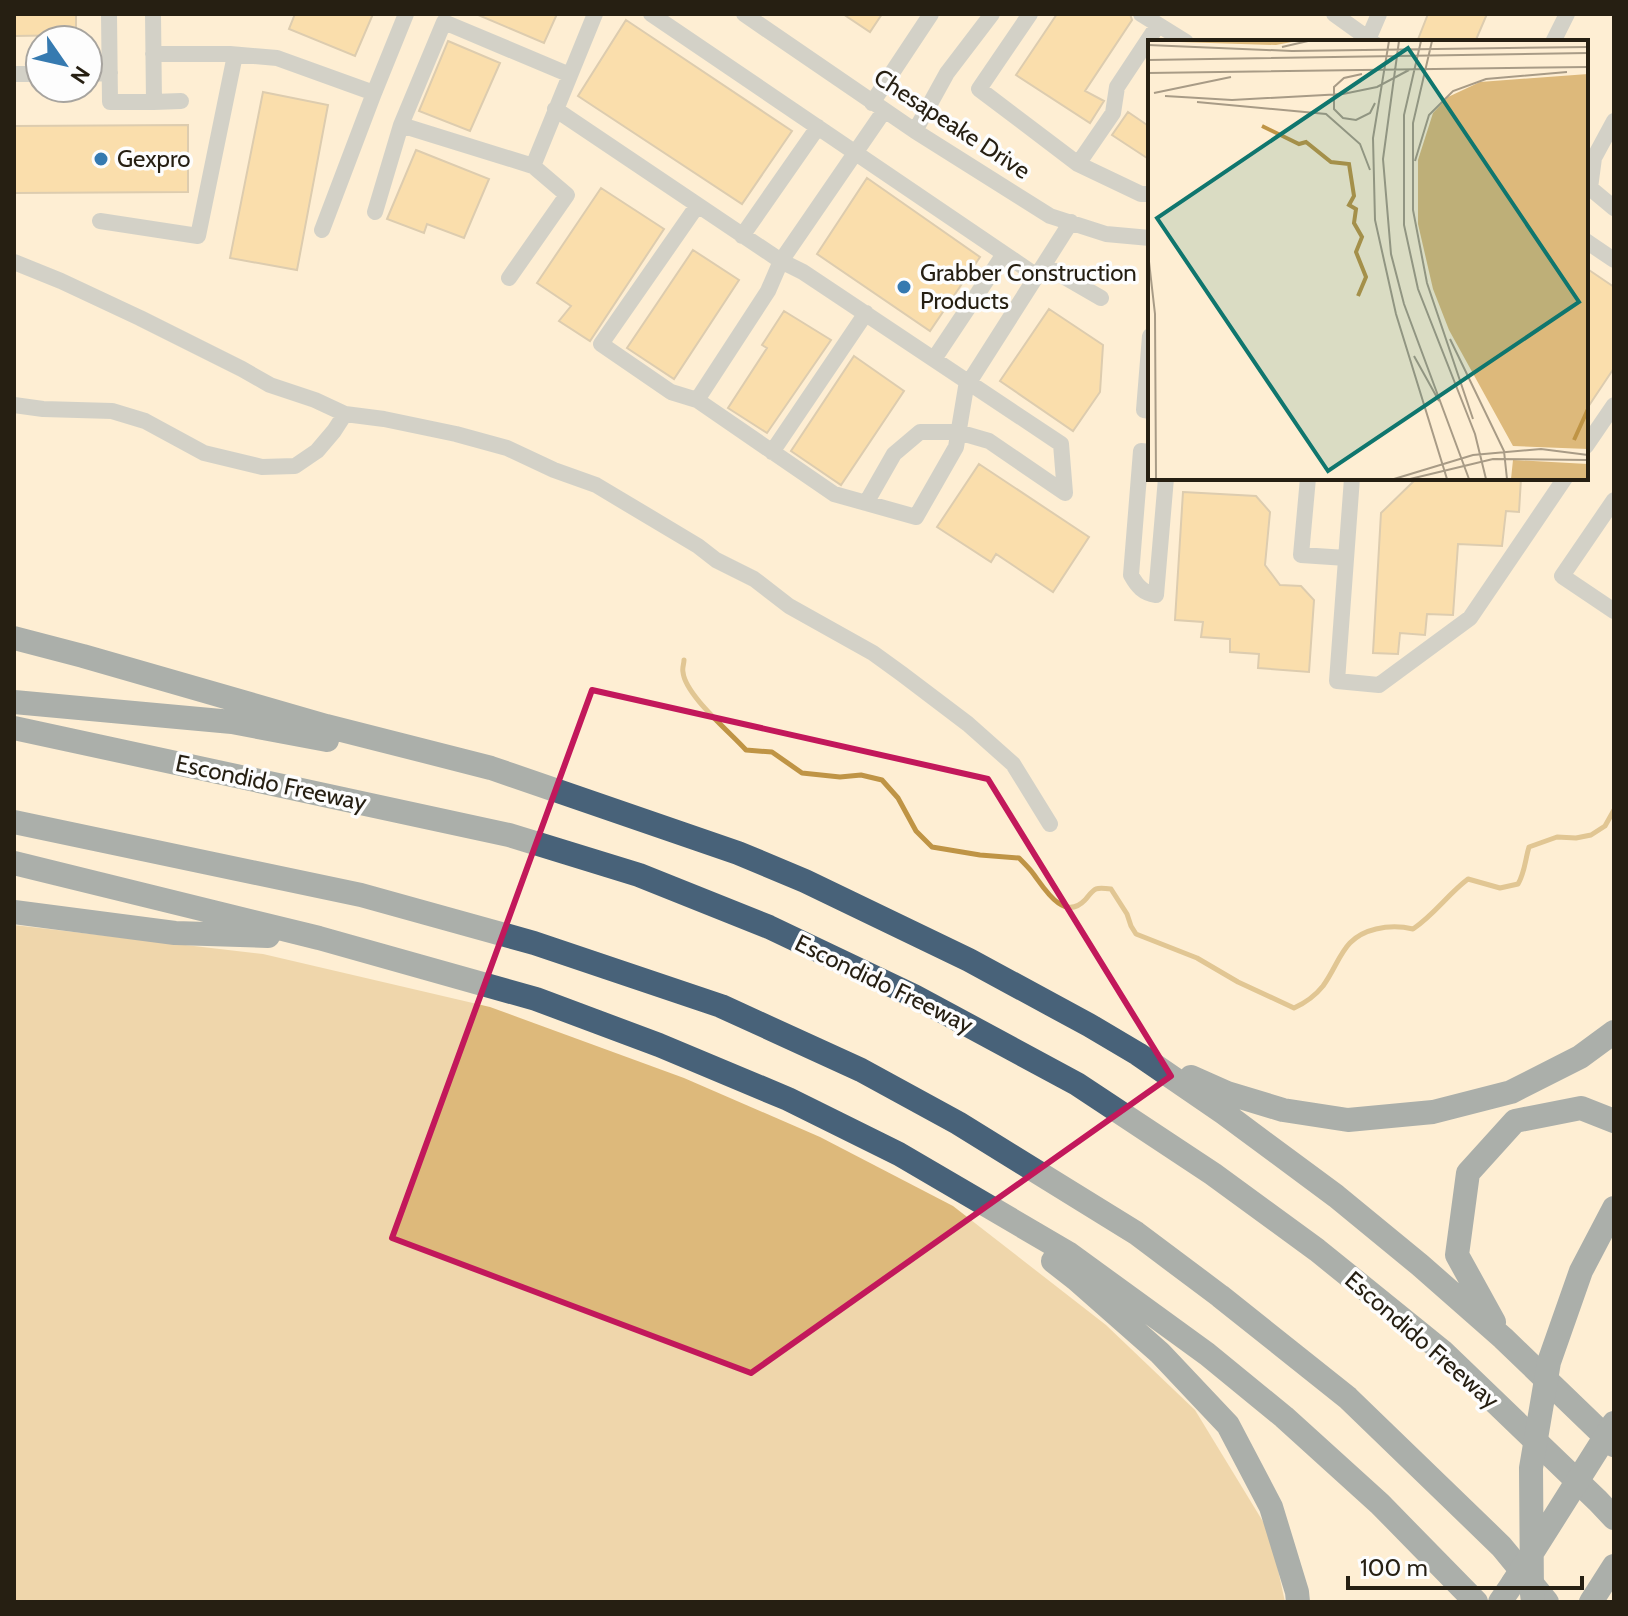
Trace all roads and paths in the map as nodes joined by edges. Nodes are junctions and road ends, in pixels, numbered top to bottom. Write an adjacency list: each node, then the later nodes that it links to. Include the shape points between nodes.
1 (109, 14): 24 (street)
2 (153, 14): 21 (street)
3 (406, 14): 26 (street)
4 (595, 14): 25 (street)
5 (651, 14): 33 (street)
6 (744, 14): 29 (street, Chesapeake Drive)
7 (931, 14): 29 (street)
8 (992, 14): 34 (street, via 947,73)
9 (1030, 14): 36 (street, via 979,89)
10 (1141, 14): 14 (street)
11 (1334, 14): 18 (street)
12 (1379, 14): 19 (street)
13 (1567, 14): 20 (street)
14 (1158, 25): 15 (street); 17 (street)
15 (1148, 40)
16 (1148, 40): 36 (street, via 1117,87 1113,113)
17 (1183, 40)
18 (1369, 40)
19 (1370, 40)
20 (1554, 40)
21 (153, 54): 22 (street); 28 (street)
22 (235, 55): 26 (street, via 277,58); 42 (street, via 198,236)
23 (104, 73): 24 (street)
24 (110, 73): 28 (street, via 110,102)
25 (570, 75): 30 (street); 32 (street, via 444,22)
26 (374, 93): 44 (street)
27 (181, 101): 28 (street)
28 (154, 102)
29 (878, 107): 34 (street, Chesapeake Drive); 35 (street)
30 (555, 109): 37 (street); 39 (street)
31 (1614, 121): 40 (street, via 1594,158 1590,188)
32 (401, 125): 37 (street); 41 (street)
33 (818, 127): 35 (street); 45 (street)
34 (915, 131): 43 (street, Chesapeake Drive, via 1050,216)
35 (855, 153): 48 (street); 50 (street)
36 (1078, 164): 38 (street)
37 (533, 166): 53 (street, via 567,195)
38 (1148, 194)
39 (697, 206): 45 (street); 59 (street, via 601,344 671,392)
40 (1614, 208)
41 (375, 212)
42 (100, 221)
43 (1071, 222): 46 (street, Chesapeake Drive, via 1106,234); 52 (street)
44 (322, 230)
45 (742, 236): 50 (street)
46 (1148, 238)
47 (1588, 242): 49 (street)
48 (1004, 254): 52 (street); 56 (street)
49 (1614, 260)
50 (781, 261): 55 (street); 59 (street, via 768,291)
51 (14, 262): 63 (street, via 140,318 270,385)
52 (1040, 270): 54 (street); 58 (street)
53 (509, 278)
54 (1101, 298)
55 (866, 313): 56 (street); 66 (street)
56 (934, 359): 58 (street)
57 (1148, 361): 62 (street)
58 (969, 382): 64 (street); 64 (street, via 1061,444 1065,493 989,441)
59 (697, 400): 66 (street)
60 (14, 405): 63 (street, via 112,411 145,421 204,453 262,467 295,466 317,451)
61 (1614, 405): 65 (street)
62 (1148, 411)
63 (345, 414): 81 (street, via 507,448 596,485 902,674 1013,764)
64 (958, 432): 73 (street, via 920,432 894,454); 73 (street, via 956,447 916,517)
65 (1588, 443)
66 (772, 452): 73 (street, via 834,494)
67 (1148, 452): 68 (street, via 1141,451 1131,575 1137,586 1156,595)
68 (1166, 480)
69 (1308, 480): 74 (street, via 1301,555)
70 (1352, 480): 74 (street)
71 (1564, 480): 74 (street, via 1470,618 1379,685 1337,681)
72 (1614, 500): 75 (street, via 1562,576)
73 (866, 503)
74 (1346, 558)
75 (1614, 611)
76 (14, 638): 79 (highway)
77 (14, 702): 79 (highway, via 232,722)
78 (14, 728): 94 (highway, Escondido Freeway, via 509,835 639,875 769,927 914,996 1077,1084 1317,1250 1442,1351)
79 (556, 790): 86 (highway, via 805,881 969,960)
80 (14, 822): 100 (highway, via 361,895 534,943 721,1006 861,1070 1136,1233 1220,1296 1348,1398 1501,1546)
81 (1050, 824)
82 (14, 863): 84 (highway)
83 (14, 912): 84 (highway, via 175,933)
84 (319, 938): 88 (highway, via 536,999 659,1045 788,1099)
85 (1614, 1032): 86 (highway, via 1580,1057 1511,1092 1433,1112 1348,1120 1283,1110 1227,1093)
86 (1138, 1054): 90 (highway, via 1336,1196)
87 (1614, 1121): 90 (highway, via 1581,1108 1515,1121 1468,1173 1457,1255)
88 (953, 1184): 96 (highway, via 1076,1279 1160,1353 1228,1425 1271,1507); 97 (highway, via 1068,1253 1207,1354 1380,1504)
89 (1614, 1208): 99 (highway, bridge, via 1581,1271 1549,1362 1531,1468)
90 (1503, 1338): 93 (highway)
91 (1614, 1411): 93 (highway, bridge)
92 (1614, 1423): 93 (highway, bridge)
93 (1604, 1449): 98 (highway, bridge)
94 (1614, 1518)
95 (1614, 1566): 101 (highway)
96 (1298, 1602)
97 (1476, 1602)
98 (1500, 1602)
99 (1533, 1602)
100 (1547, 1602)
101 (1591, 1602)

